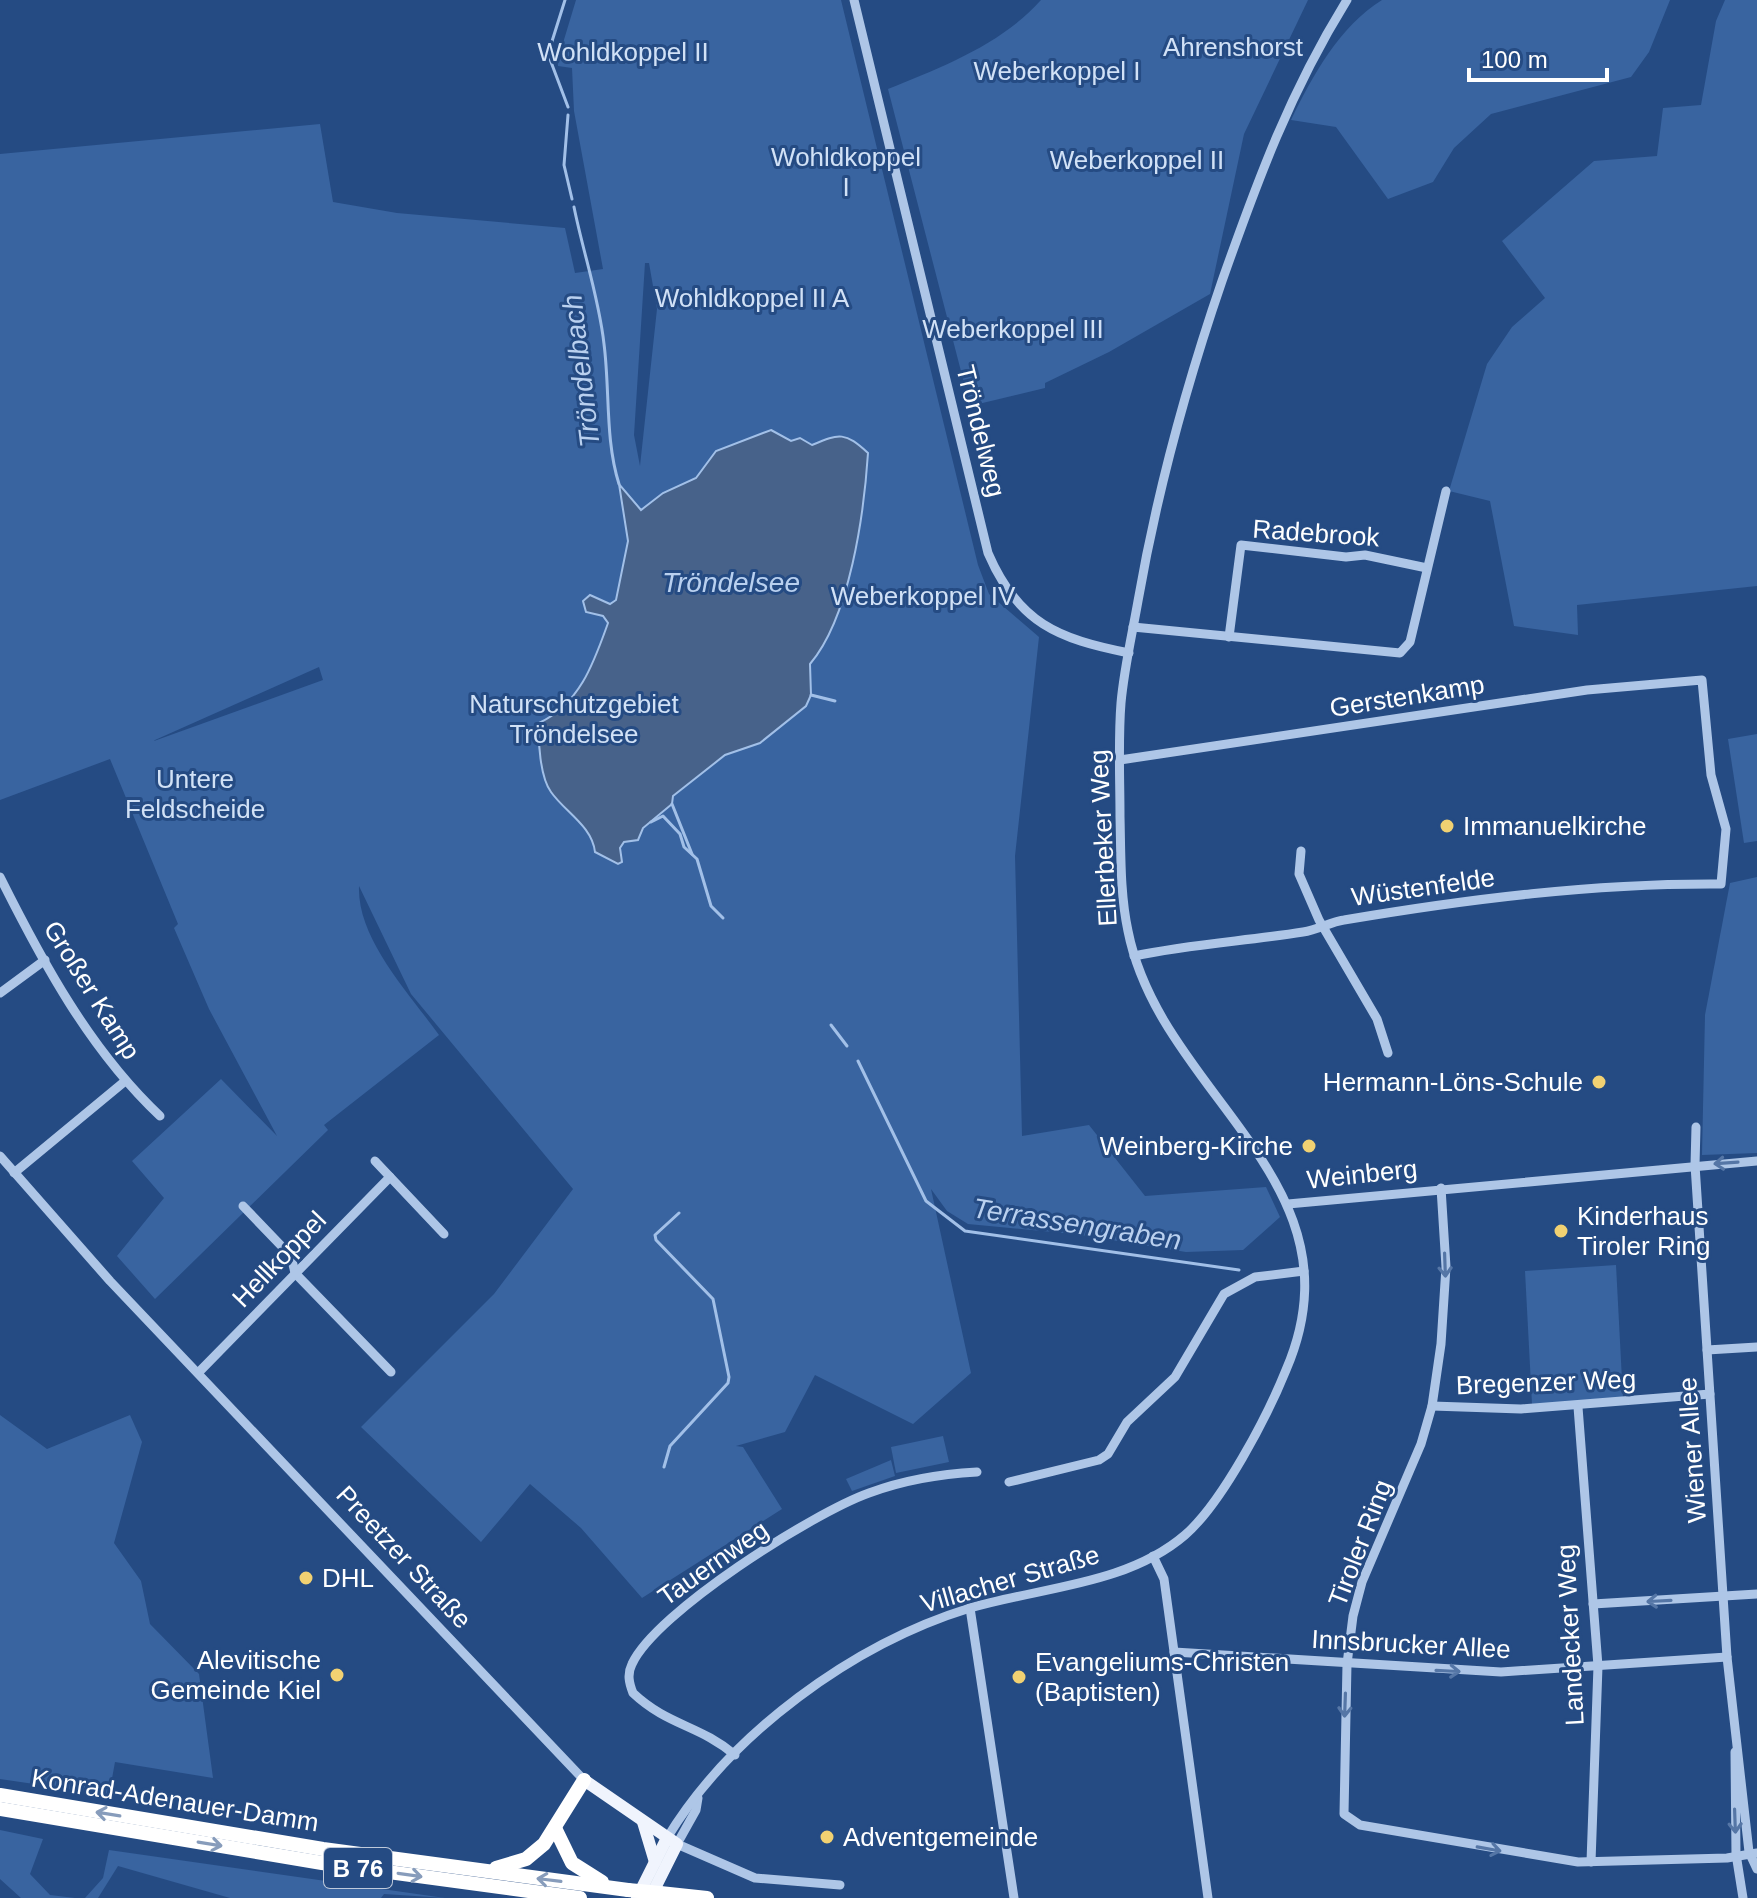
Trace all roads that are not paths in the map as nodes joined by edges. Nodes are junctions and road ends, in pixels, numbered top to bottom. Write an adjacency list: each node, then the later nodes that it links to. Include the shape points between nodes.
1 (854, 0): 7 (street, Tröndelweg, via 992,563 1009,593 1035,620 1076,642)
2 (1347, 0): 5 (street, Ellerbeker Weg, via 1281,120 1215,302 1157,496)
3 (1446, 491): 4 (street)
4 (1427, 568): 6 (street, via 1410,642 1400,653); 6 (street, Radebrook, via 1365,555 1241,545)
5 (1133, 627): 6 (street); 7 (street, Ellerbeker Weg)
6 (1229, 637)
7 (1129, 653): 8 (street, Ellerbeker Weg)
8 (1120, 760): 11 (street, Gerstenkamp, via 1587,690 1702,680 1711,775 1726,829); 13 (street, Ellerbeker Weg, via 1123,896)
9 (1301, 851): 12 (street, via 1299,874)
10 (0, 877): 14 (street, Großer Kamp)
11 (1721, 884): 12 (street, Wüstenfelde, via 1577,890 1340,920)
12 (1324, 927): 13 (street, Wüstenfelde); 16 (street, via 1377,1019)
13 (1134, 956): 27 (street, Ellerbeker Weg, via 1167,1030 1259,1153)
14 (45, 960): 15 (street); 17 (street, Großer Kamp)
15 (0, 993)
16 (1388, 1053)
17 (124, 1082): 18 (street, Großer Kamp); 24 (street)
18 (160, 1116)
19 (1696, 1127): 23 (street, Wiener Allee)
20 (0, 1156): 24 (street, Preetzer Straße)
21 (375, 1161): 25 (street)
22 (1757, 1161): 23 (street, one-way to 23)
23 (1695, 1165): 26 (street); 33 (street, Wiener Allee)
24 (14, 1173): 34 (street, Preetzer Straße)
25 (390, 1177): 29 (street); 31 (street, Hellkoppel)
26 (1441, 1188): 27 (street, Weinberg); 37 (street, Tiroler Ring, one-way to 37, via 1445,1306)
27 (1288, 1204): 30 (street, Ellerbeker Weg)
28 (243, 1206): 31 (street, via 291,1256)
29 (444, 1234)
30 (1304, 1271): 40 (street, via 1255,1277 1224,1294 1175,1377 1119,1430 1108,1454); 41 (street, Ellerbeker Weg, via 1304,1318 1286,1371 1210,1507 1182,1538)
31 (295, 1273): 34 (street, Hellkoppel); 35 (street)
32 (1757, 1347): 33 (street)
33 (1707, 1350): 36 (street, Wiener Allee)
34 (199, 1372): 52 (street, Preetzer Straße)
35 (391, 1372)
36 (1710, 1394): 38 (street, Bregenzer Weg); 43 (street, Wiener Allee)
37 (1432, 1406): 38 (street, Bregenzer Weg); 48 (street, Tiroler Ring, via 1409,1476 1362,1582)
38 (1578, 1407): 44 (street, Landecker Weg)
39 (977, 1472): 51 (street, Tauernweg, via 901,1482 848,1502 711,1585 647,1643 630,1667 633,1693 667,1720 709,1735)
40 (1009, 1482)
41 (1153, 1556): 45 (street, Villacher Straße, via 1099,1577); 46 (street, via 1164,1579)
42 (1757, 1594): 43 (street)
43 (1724, 1597): 44 (street, one-way to 44); 47 (street, Wiener Allee)
44 (1593, 1604): 49 (street, Landecker Weg)
45 (970, 1608): 51 (street, Villacher Straße, via 927,1623 844,1665); 66 (street)
46 (1174, 1652): 48 (street, Innsbrucker Allee); 71 (street)
47 (1727, 1657): 49 (street, Innsbrucker Allee); 50 (street, Wiener Allee)
48 (1347, 1664): 49 (street, Innsbrucker Allee, one-way to 49, via 1501,1672); 61 (street, Tiroler Ring, one-way to 61, via 1342,1809 1351,1821 1486,1849)
49 (1598, 1666): 61 (street, Landecker Weg)
50 (1736, 1732): 58 (street, Wiener Allee); 59 (street, Wiener Allee, one-way to 59)
51 (735, 1755): 57 (street, Villacher Straße, via 689,1805)
52 (584, 1780): 55 (main road, Preetzer Straße); 56 (highway)
53 (0, 1795): 63 (highway, Konrad-Adenauer-Damm / B 76, one-way to 53)
54 (0, 1809): 63 (highway, Konrad-Adenauer-Damm / B 76, one-way to 63)
55 (643, 1822): 57 (main road, Preetzer Straße); 60 (main road)
56 (555, 1828): 63 (highway, via 526,1859); 65 (highway, via 582,1873)
57 (672, 1841): 60 (main road); 64 (street, Preetzer Straße, via 755,1878); 67 (main road)
58 (1753, 1853): 59 (street, Tiroler Ring); 62 (street, Wiener Allee)
59 (1736, 1854): 61 (street, Tiroler Ring); 72 (street, Wiener Allee)
60 (655, 1862): 65 (main road)
61 (1591, 1862)
62 (1757, 1869)
63 (481, 1878): 65 (highway, Konrad-Adenauer-Damm / B 76, one-way to 63); 68 (highway); 69 (highway, Konrad-Adenauer-Damm / B 76)
64 (840, 1885)
65 (628, 1892): 67 (highway, B 76, bridge)
66 (1013, 1893)
67 (655, 1896): 70 (highway, B 76)
68 (503, 1898)
69 (580, 1898)
70 (707, 1898)
71 (1208, 1898)
72 (1743, 1898)

